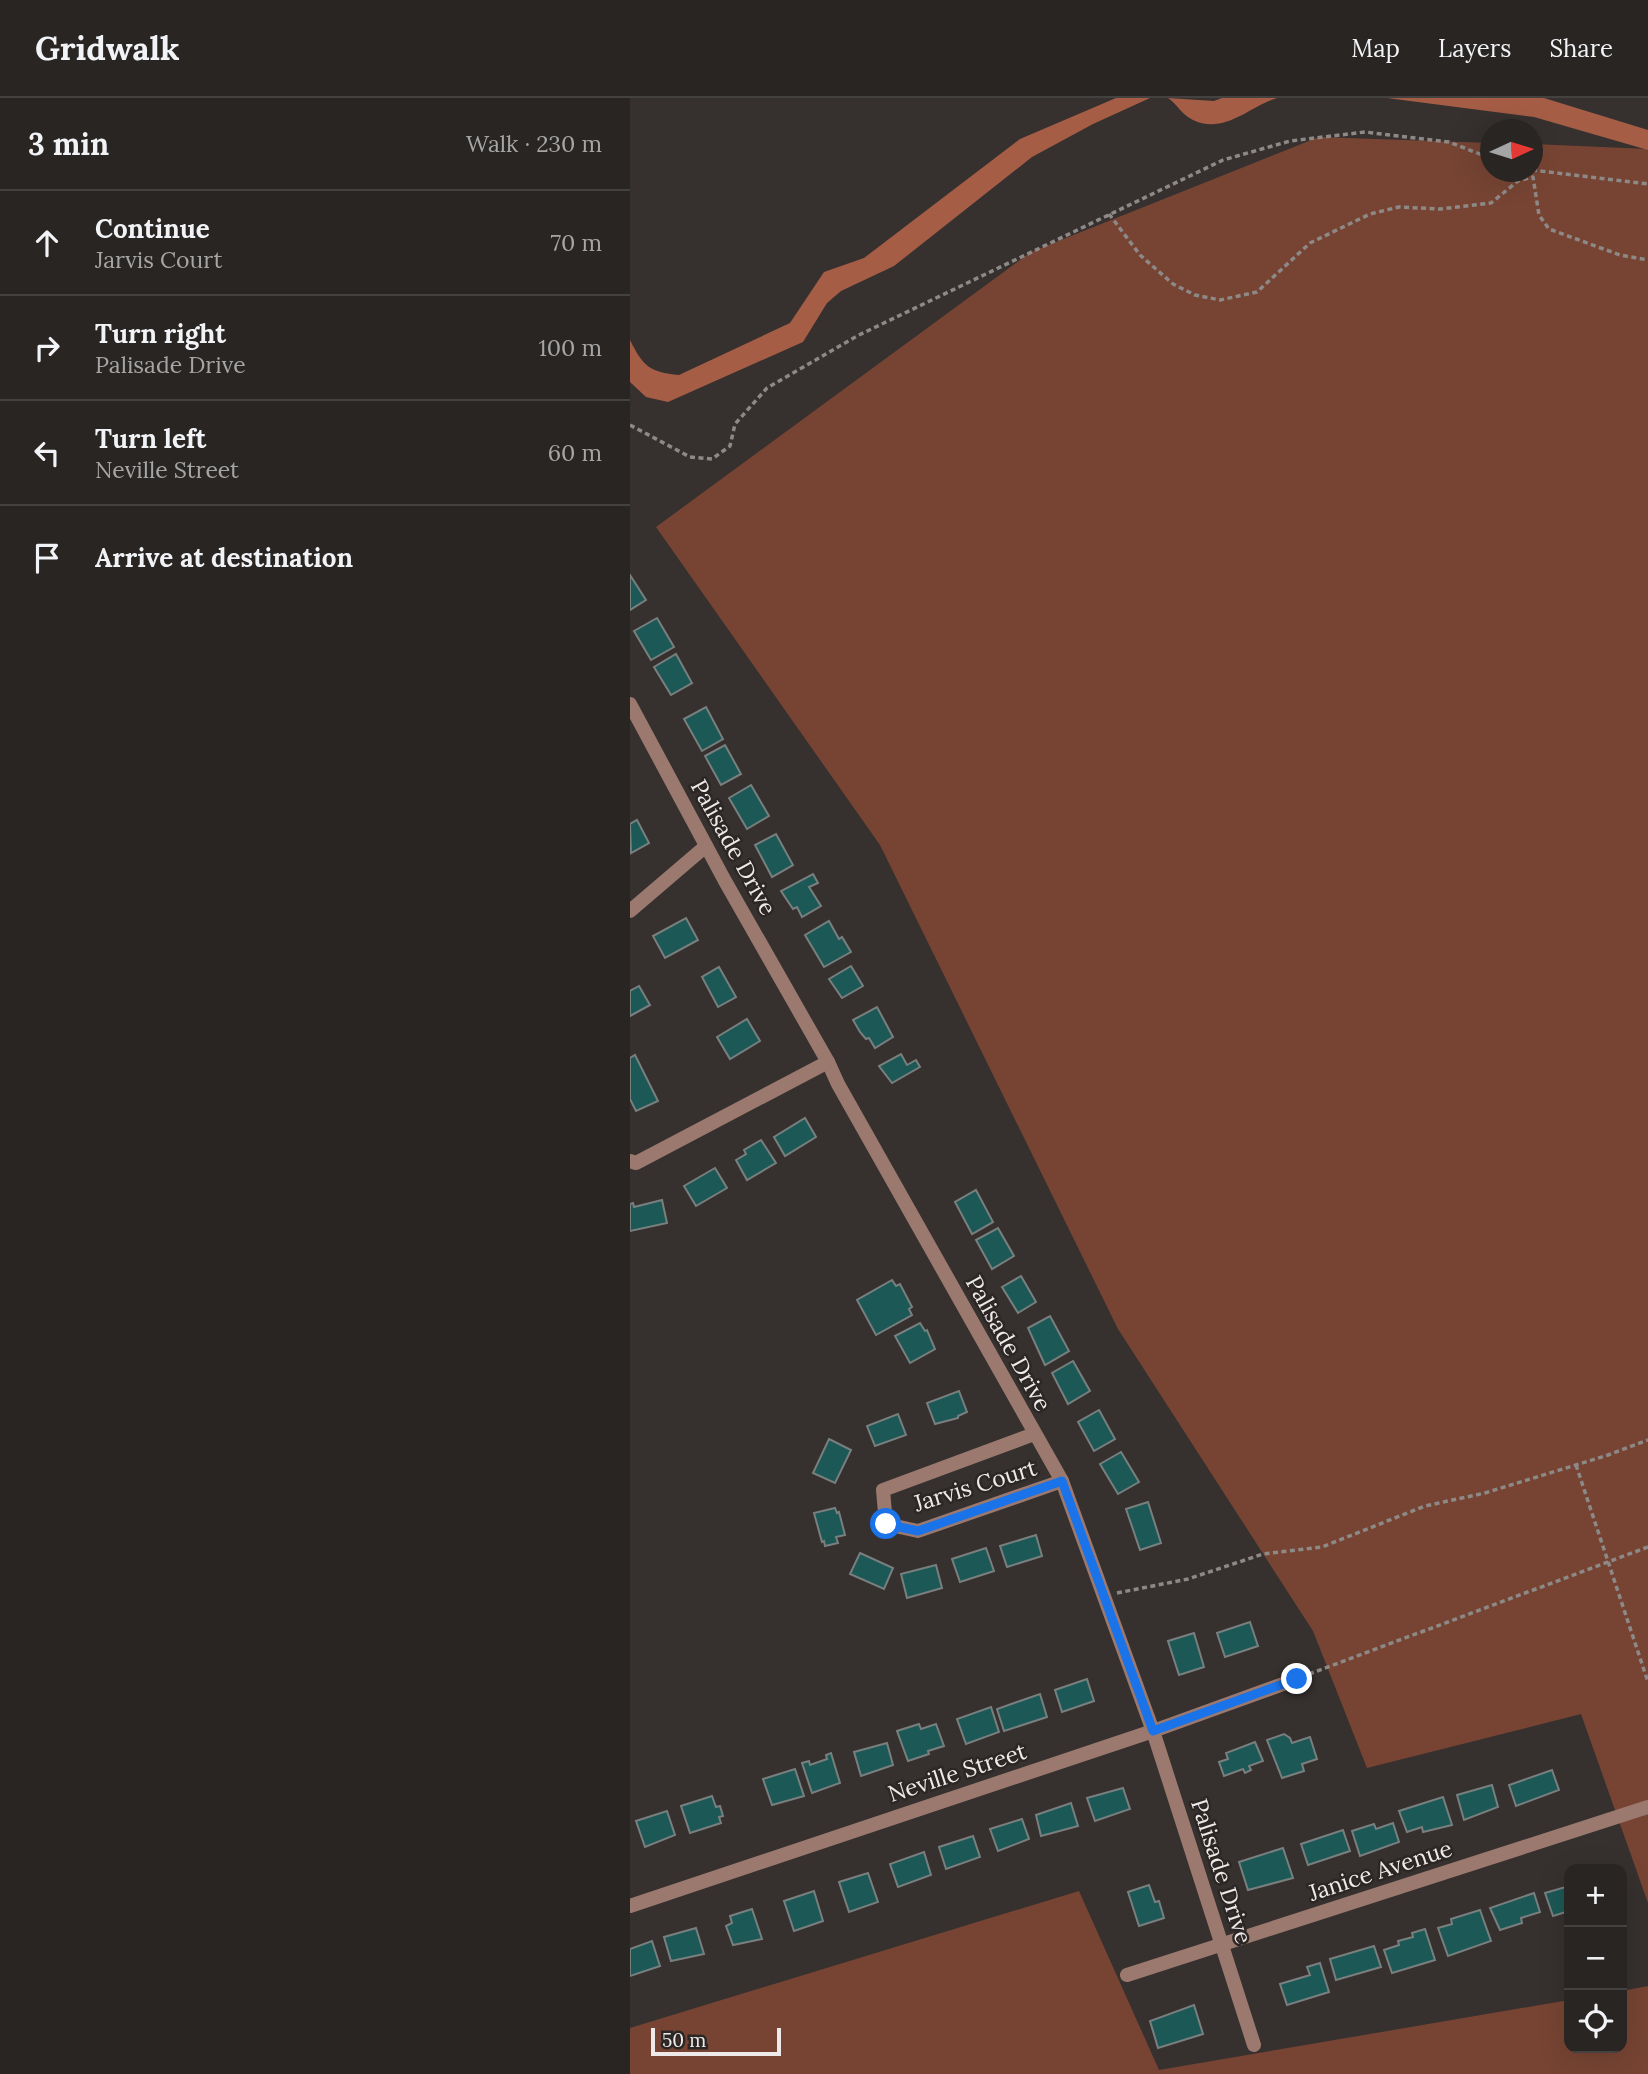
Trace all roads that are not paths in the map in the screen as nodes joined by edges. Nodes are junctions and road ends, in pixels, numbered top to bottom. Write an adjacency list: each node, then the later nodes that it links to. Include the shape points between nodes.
1 (630, 704): 2 (street, Palisade Drive)
2 (706, 846): 3 (street); 4 (street, Palisade Drive)
3 (630, 912)
4 (828, 1062): 5 (street, via 636,1163); 6 (street, Palisade Drive)
5 (630, 1161)
6 (1034, 1434): 7 (street, Palisade Drive); 7 (street, Jarvis Court, via 883,1490 886,1524 918,1531)
7 (1062, 1481): 9 (street, Palisade Drive)
8 (1297, 1679): 9 (street, Neville Street)
9 (1153, 1731): 11 (street, Neville Street); 12 (street, Palisade Drive)
10 (1648, 1807): 12 (street, Janice Avenue)
11 (630, 1906)
12 (1222, 1945): 13 (street, Janice Avenue); 14 (street, Palisade Drive)
13 (1127, 1975)
14 (1254, 2045)

